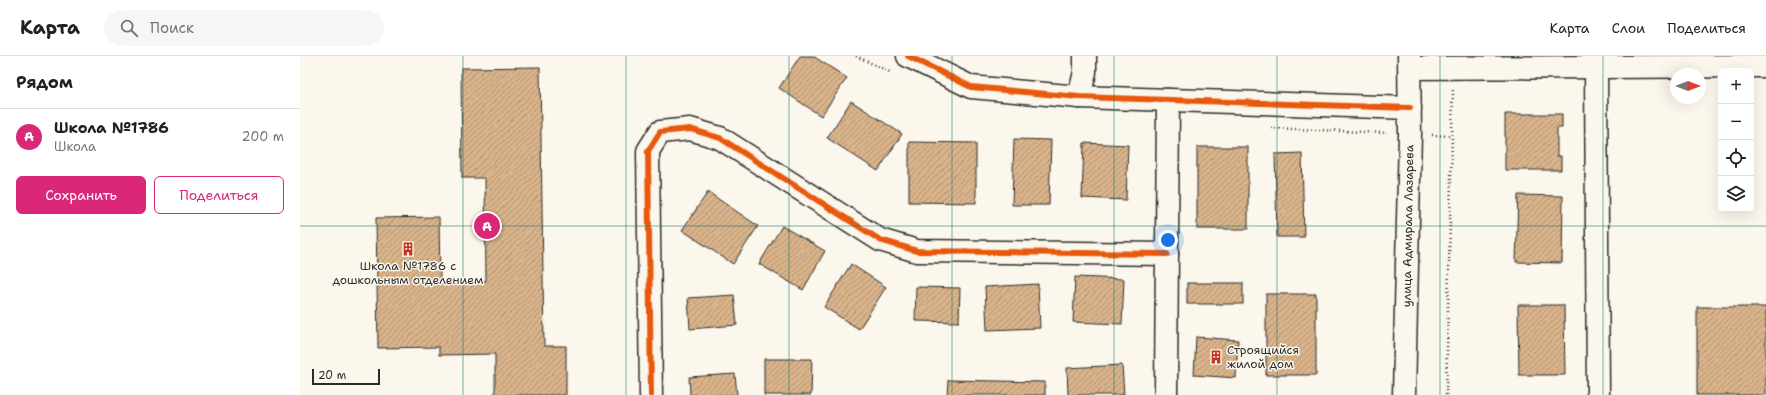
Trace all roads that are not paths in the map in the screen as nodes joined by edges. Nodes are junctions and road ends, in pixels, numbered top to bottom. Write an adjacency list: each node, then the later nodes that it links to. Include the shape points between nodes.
1 (908, 56): 7 (street, via 972,86)
2 (1085, 56): 7 (street, via 1085,72)
3 (1505, 61): 4 (street, via 1453,67); 6 (street)
4 (1409, 62): 9 (street, улица Адмирала Лазарева)
5 (1766, 66): 6 (street)
6 (1596, 67): 14 (street)
7 (1078, 97): 8 (street)
8 (1168, 100): 9 (street); 10 (street)
9 (1410, 108): 13 (street, улица Адмирала Лазарева)
10 (1167, 254): 11 (street, via 917,250 880,240 720,138 690,129 660,132 648,151); 12 (street)
11 (651, 395)
12 (1166, 395)
13 (1404, 395)
14 (1598, 395)

